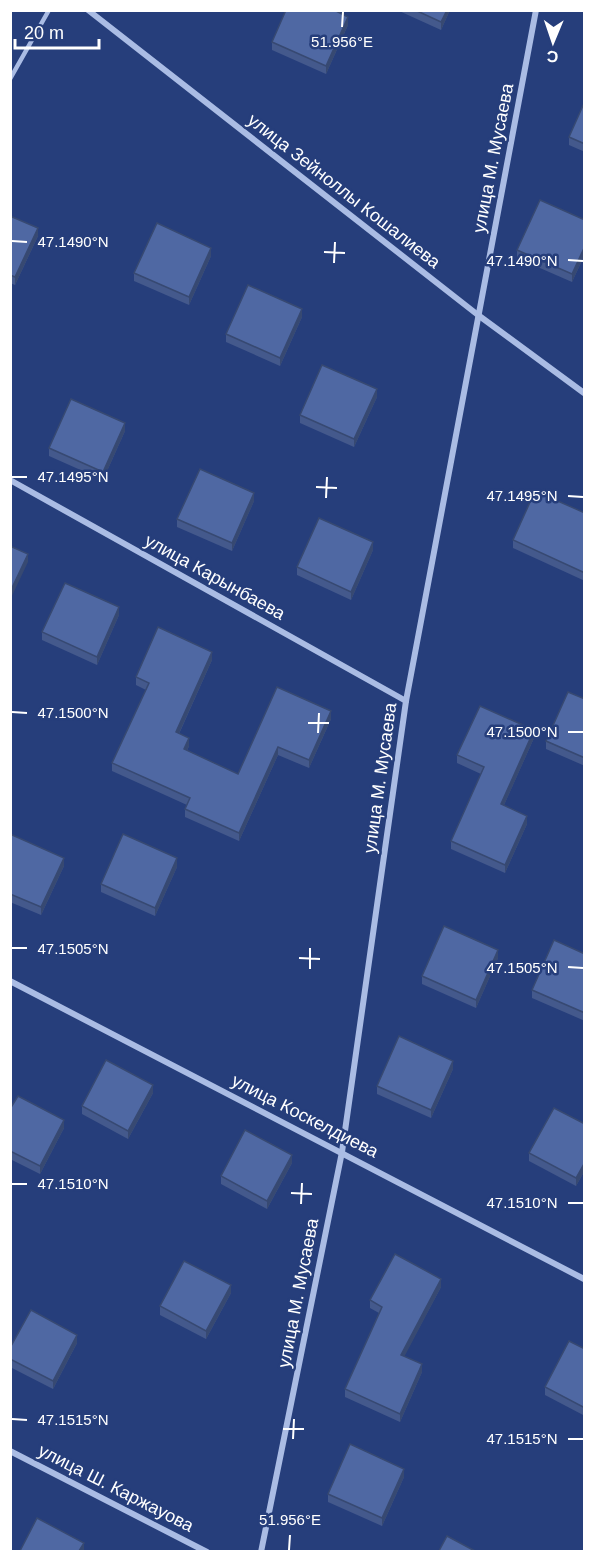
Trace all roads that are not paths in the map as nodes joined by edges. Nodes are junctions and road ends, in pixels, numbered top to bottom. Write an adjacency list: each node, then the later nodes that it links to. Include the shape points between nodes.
1 (49, 10): 4 (lane)
2 (88, 10): 5 (street, улица Зейноллы Кошалиева)
3 (536, 10): 5 (street, улица М. Мусаева)
4 (10, 79)
5 (478, 315): 6 (street, улица Зейноллы Кошалиева); 8 (street, улица М. Мусаева)
6 (585, 393)
7 (10, 480): 8 (street, улица Карынбаева)
8 (406, 701): 10 (street, улица М. Мусаева)
9 (10, 981): 10 (street, улица Коскелдиева)
10 (342, 1152): 11 (street, улица Коскелдиева); 14 (street, улица М. Мусаева)
11 (585, 1279)
12 (10, 1450): 13 (street, улица Ш. Каржауова)
13 (207, 1551)
14 (261, 1551)

